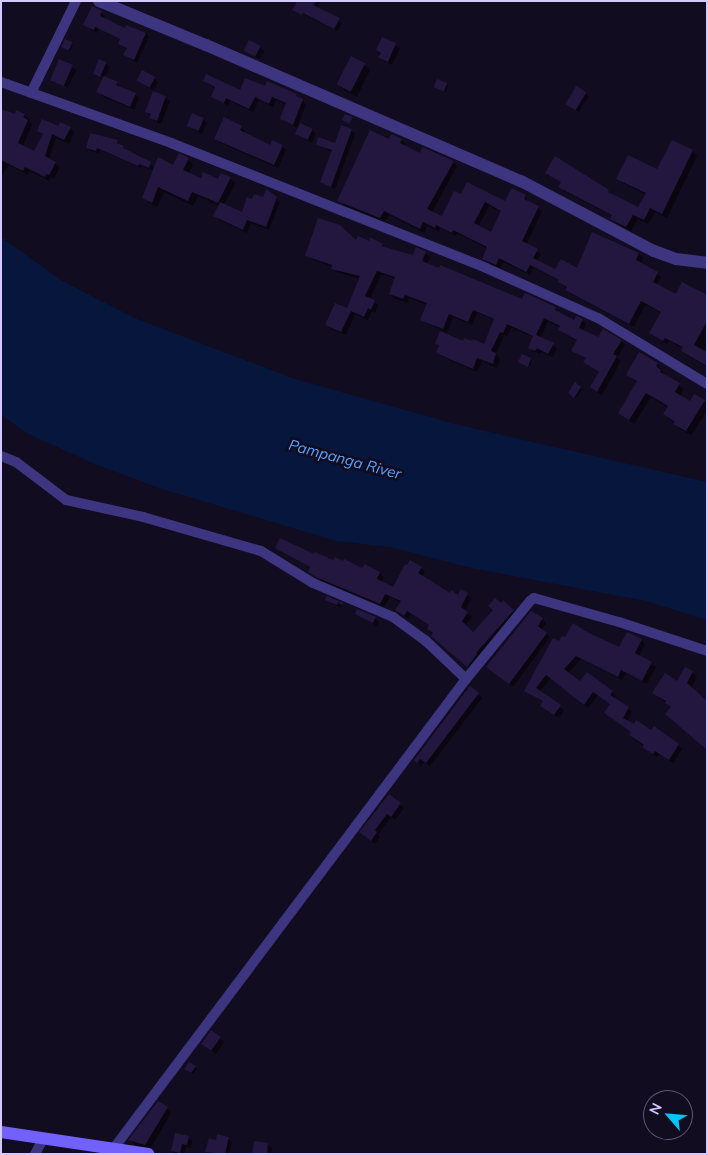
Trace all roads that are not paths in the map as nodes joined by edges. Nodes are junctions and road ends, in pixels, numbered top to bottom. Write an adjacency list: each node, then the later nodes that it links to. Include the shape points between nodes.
1 (76, 1): 4 (street)
2 (99, 1): 5 (street, via 521,181 654,252)
3 (1, 82): 4 (street)
4 (31, 93): 6 (street, via 170,143 486,268 598,318)
5 (707, 263)
6 (707, 384)
7 (1, 456): 9 (street, via 16,462 66,500 143,517 260,551 313,583 393,617 426,641)
8 (707, 651): 9 (street, via 534,598)
9 (466, 679): 12 (street)
10 (1, 1132): 11 (main road)
11 (43, 1139): 12 (main road); 13 (street)
12 (114, 1148): 14 (main road)
13 (35, 1154)
14 (148, 1154)

